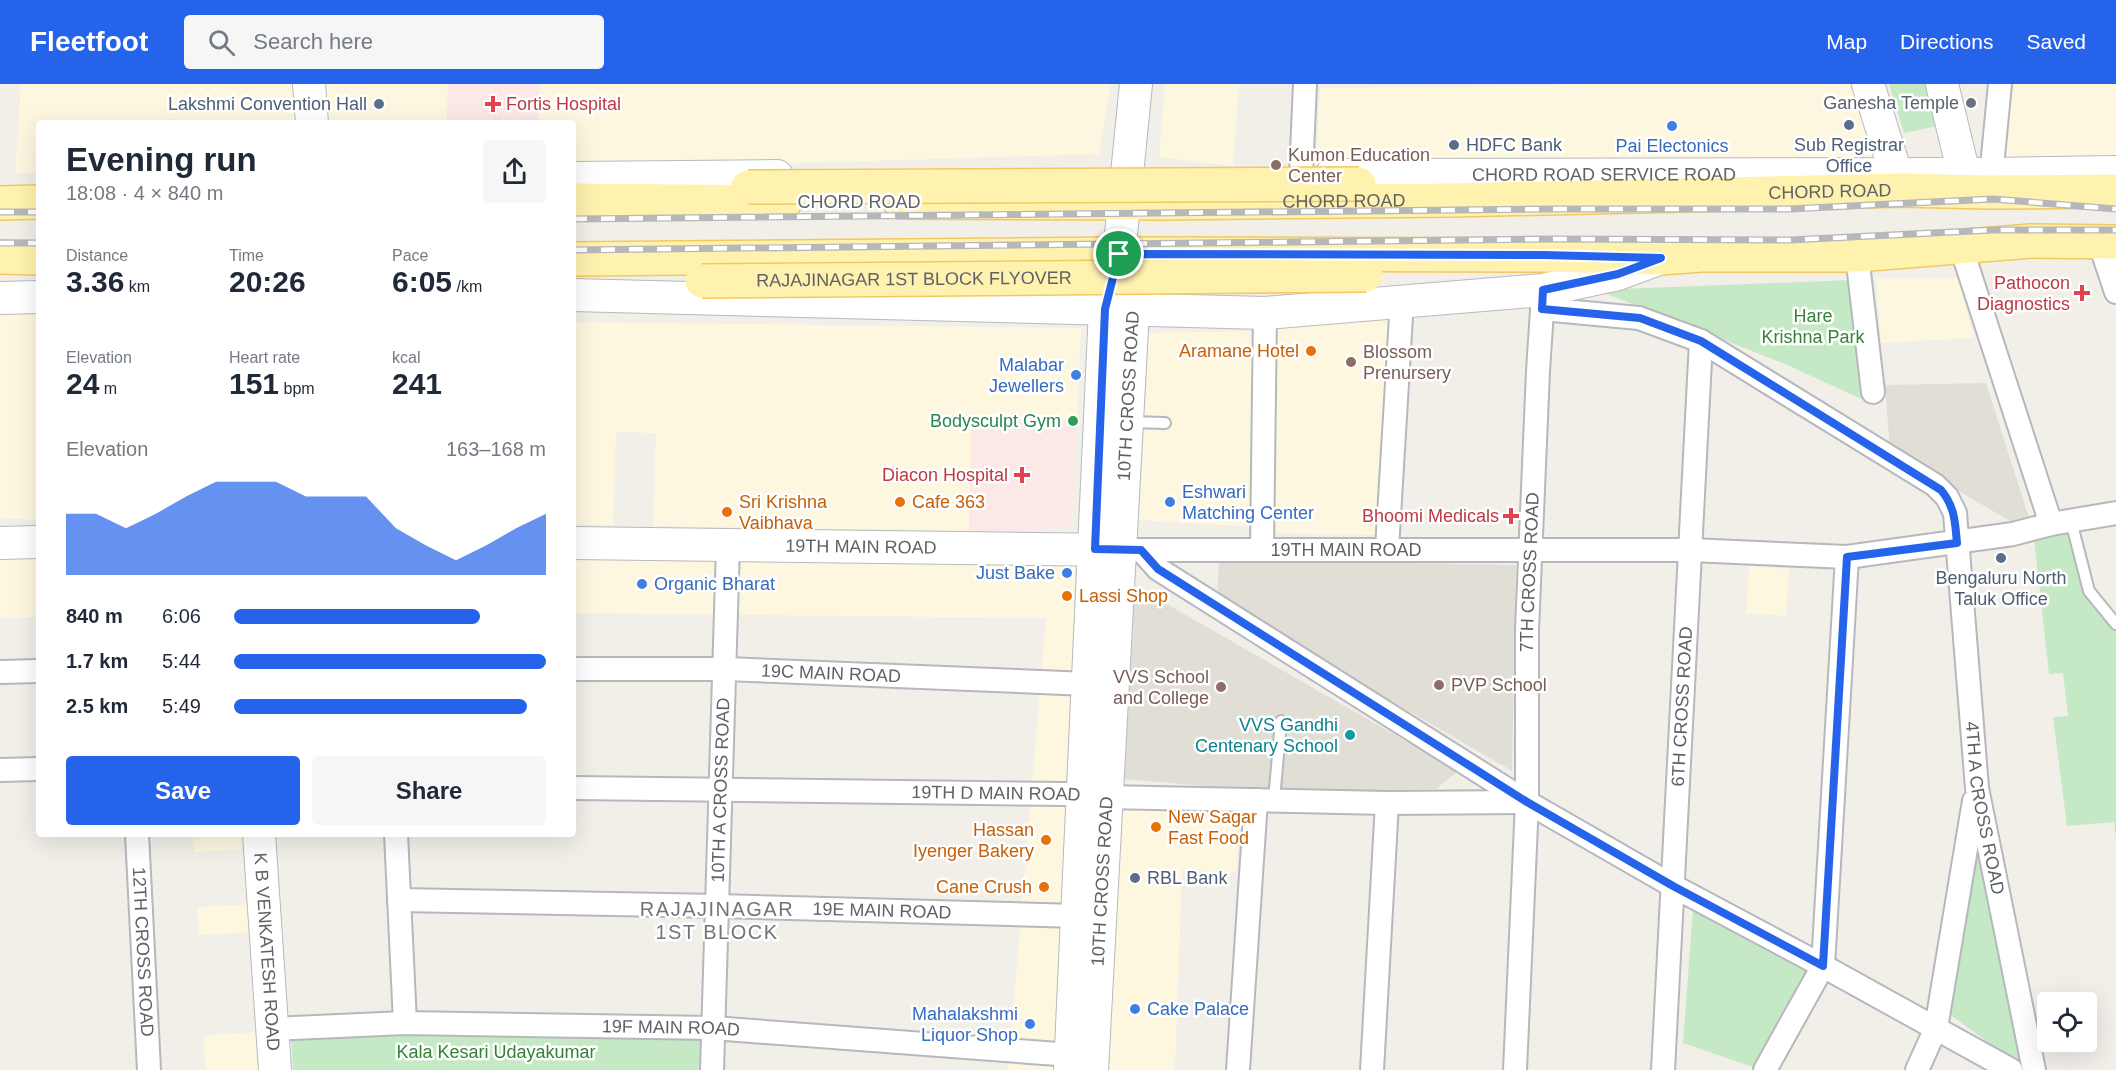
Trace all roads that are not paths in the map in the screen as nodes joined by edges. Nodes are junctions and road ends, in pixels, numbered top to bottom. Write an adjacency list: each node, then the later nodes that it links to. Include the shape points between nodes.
1 (309, 84): 7 (street)
2 (1136, 84): 15 (street)
3 (1305, 84): 9 (street)
4 (1868, 84): 11 (street)
5 (1942, 84): 12 (street)
6 (2000, 84): 12 (street)
7 (312, 120)
8 (2116, 172): 12 (street)
9 (1301, 175): 11 (street, CHORD ROAD SERVICE ROAD); 15 (street, CHORD ROAD SERVICE ROAD)
10 (576, 178): 15 (street, CHORD ROAD SERVICE ROAD)
11 (1898, 182): 12 (main road, CHORD ROAD); 18 (main road, CHORD ROAD)
12 (1978, 183): 16 (main road, CHORD ROAD)
13 (36, 187): 14 (street)
14 (0, 188)
15 (1126, 189): 18 (main road, CHORD ROAD); 19 (main road, CHORD ROAD); 24 (street)
16 (2116, 191)
17 (576, 200): 19 (main road, CHORD ROAD)
18 (1452, 200): 19 (main road, bridge, via 1397,183 662,188 640,191)
19 (623, 201)
20 (36, 202): 21 (main road)
21 (0, 203)
22 (2108, 242): 23 (main road, via 2031,241); 32 (street)
23 (1961, 247): 26 (main road); 45 (street)
24 (1119, 254): 25 (main road); 30 (main road); 38 (street, 10TH CROSS ROAD)
25 (1468, 254): 29 (main road); 31 (main road, RAJAJINAGAR 1ST BLOCK FLYOVER, bridge, via 1412,276 702,281 636,279)
26 (1857, 255): 29 (main road); 41 (street)
27 (0, 257): 28 (main road)
28 (36, 258)
29 (1661, 258): 37 (street)
30 (576, 260)
31 (576, 261)
32 (2116, 292)
33 (576, 295): 38 (street)
34 (36, 297): 35 (street)
35 (0, 298)
36 (1402, 300): 37 (street); 39 (street); 51 (street)
37 (1543, 300): 40 (street, 4TH A CROSS ROAD, via 1640,318); 54 (street, 7TH CROSS ROAD)
38 (1119, 309): 39 (street); 42 (street, 10TH CROSS ROAD); 52 (street, 10TH CROSS ROAD)
39 (1265, 313): 53 (street)
40 (1701, 341): 49 (street, 4TH A CROSS ROAD, via 1935,485 1955,513); 55 (street, 6TH CROSS ROAD)
41 (1873, 392)
42 (1126, 422): 43 (lane); 52 (street, 10TH CROSS ROAD)
43 (1165, 423)
44 (2116, 513): 45 (street, 19TH MAIN ROAD)
45 (2061, 523): 49 (street, 19TH MAIN ROAD); 57 (lane, via 2089,591)
46 (36, 542): 47 (street)
47 (0, 543)
48 (576, 543): 50 (street, 19TH MAIN ROAD)
49 (1957, 543): 56 (street, 19TH MAIN ROAD); 67 (street, 4TH A CROSS ROAD)
50 (728, 546): 52 (street, 19TH MAIN ROAD); 59 (street, 10TH A CROSS ROAD)
51 (1387, 549): 53 (street, 19TH MAIN ROAD); 54 (street, 19TH MAIN ROAD)
52 (1118, 550): 53 (street, 19TH MAIN ROAD); 62 (street, 10TH CROSS ROAD); 69 (street, 10TH CROSS ROAD); 72 (street, via 1158,569)
53 (1262, 550)
54 (1531, 550): 55 (street, 19TH MAIN ROAD); 72 (street, 7TH CROSS ROAD)
55 (1691, 550): 56 (street, 19TH MAIN ROAD); 76 (street, 6TH CROSS ROAD)
56 (1847, 557): 80 (street)
57 (2116, 624)
58 (576, 669): 59 (street, 19C MAIN ROAD)
59 (725, 669): 62 (street, 19C MAIN ROAD); 68 (street, 10TH A CROSS ROAD)
60 (36, 671): 61 (street)
61 (0, 672)
62 (1088, 684): 69 (street, 10TH CROSS ROAD)
63 (1281, 721): 70 (lane)
64 (36, 769): 65 (street)
65 (0, 770)
66 (576, 788): 68 (street, 19TH D MAIN ROAD)
67 (1977, 788): 83 (street); 96 (street, 4TH A CROSS ROAD)
68 (720, 789): 69 (street, 19TH D MAIN ROAD); 78 (street, 10TH A CROSS ROAD)
69 (1095, 796): 70 (street, 19TH D MAIN ROAD); 79 (street, 10TH CROSS ROAD); 85 (street, 10TH CROSS ROAD)
70 (1265, 800): 71 (street, 19TH D MAIN ROAD); 89 (street)
71 (1387, 802): 72 (street, 19TH D MAIN ROAD); 90 (street)
72 (1527, 802): 76 (street); 91 (street, 7TH CROSS ROAD)
73 (137, 837): 86 (street, 12TH CROSS ROAD)
74 (259, 837): 84 (street, K B VENKATESH ROAD)
75 (396, 837): 77 (street)
76 (1673, 886): 80 (street); 92 (street, 6TH CROSS ROAD)
77 (399, 900): 78 (street, 19E MAIN ROAD); 81 (street)
78 (717, 906): 79 (street, 19E MAIN ROAD); 82 (street, 10TH A CROSS ROAD)
79 (1077, 916): 85 (street, 10TH CROSS ROAD)
80 (1823, 966): 83 (street); 93 (street)
81 (405, 1023): 82 (street, 19F MAIN ROAD); 84 (street, 19F MAIN ROAD)
82 (713, 1028): 85 (street, 19F MAIN ROAD); 88 (street, 10TH A CROSS ROAD)
83 (1936, 1028): 94 (street); 95 (street)
84 (271, 1029): 87 (street, K B VENKATESH ROAD)
85 (1078, 1065)
86 (149, 1070)
87 (275, 1070)
88 (712, 1070)
89 (1238, 1070)
90 (1372, 1070)
91 (1515, 1070)
92 (1663, 1070)
93 (1765, 1070)
94 (1917, 1070)
95 (2011, 1070)
96 (2034, 1070)

